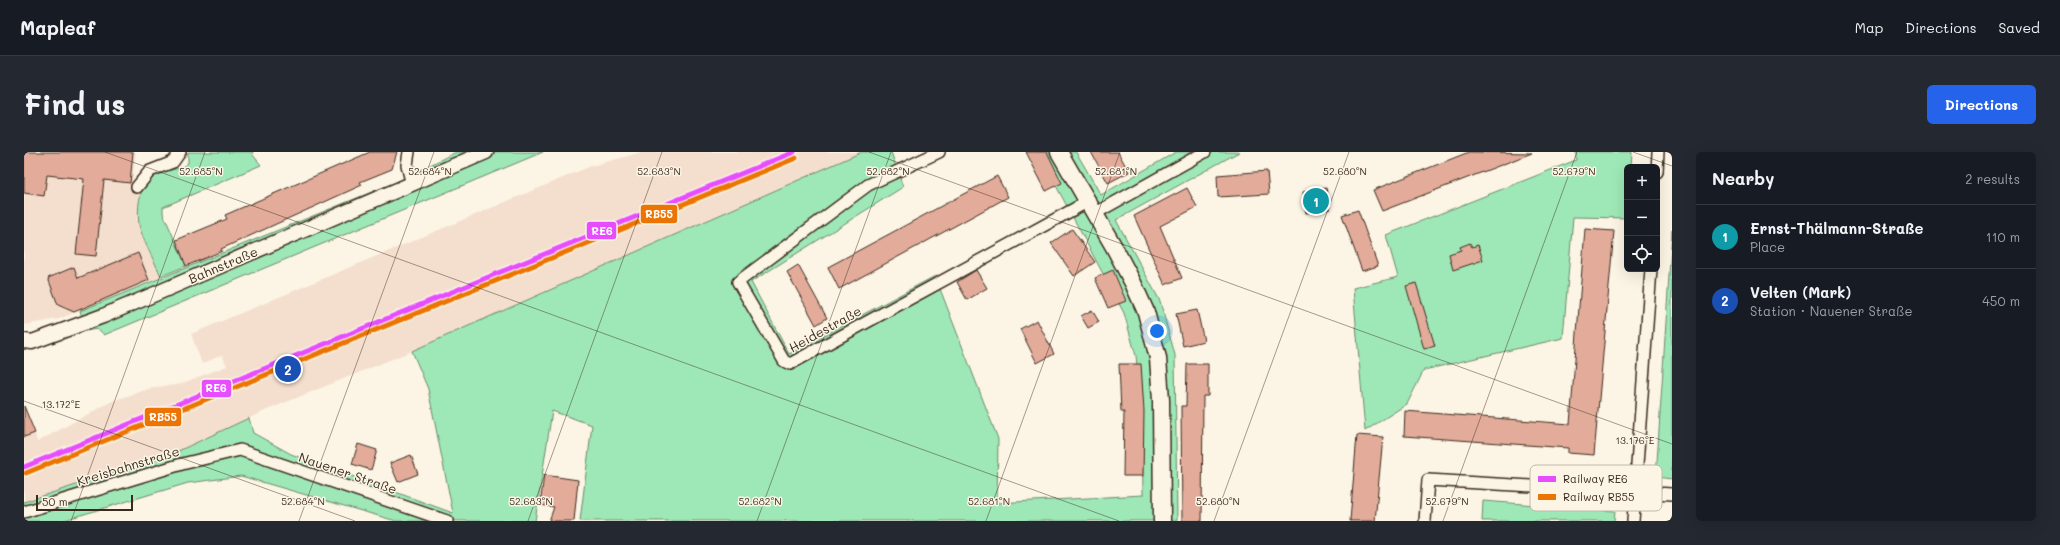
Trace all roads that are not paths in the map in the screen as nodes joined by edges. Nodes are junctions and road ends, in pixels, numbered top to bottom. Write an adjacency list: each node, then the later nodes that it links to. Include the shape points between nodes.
1 (180, 152): 10 (street, via 173,162 150,171)
2 (409, 152): 9 (street, via 407,165)
3 (486, 152): 9 (street, Bahnstraße)
4 (939, 152): 11 (street, Heidestraße, via 868,185 738,282 784,361 790,364)
5 (1059, 152): 11 (main road)
6 (1205, 152): 11 (street)
7 (1658, 152): 8 (street)
8 (1657, 164)
9 (412, 185): 13 (street, Bahnstraße, via 103,316)
10 (137, 187)
11 (1091, 208): 22 (main road, via 1133,283 1146,312 1158,358)
12 (1651, 272): 15 (street)
13 (27, 345)
14 (240, 450): 20 (street, Kreisbahnstraße, via 182,464); 21 (street, Nauener Straße)
15 (1638, 465)
16 (1530, 485): 23 (street, via 1428,480)
17 (1662, 493): 18 (street)
18 (1672, 494)
19 (1634, 511): 24 (street)
20 (24, 512)
21 (447, 521)
22 (1162, 521)
23 (1425, 521)
24 (1633, 521)

